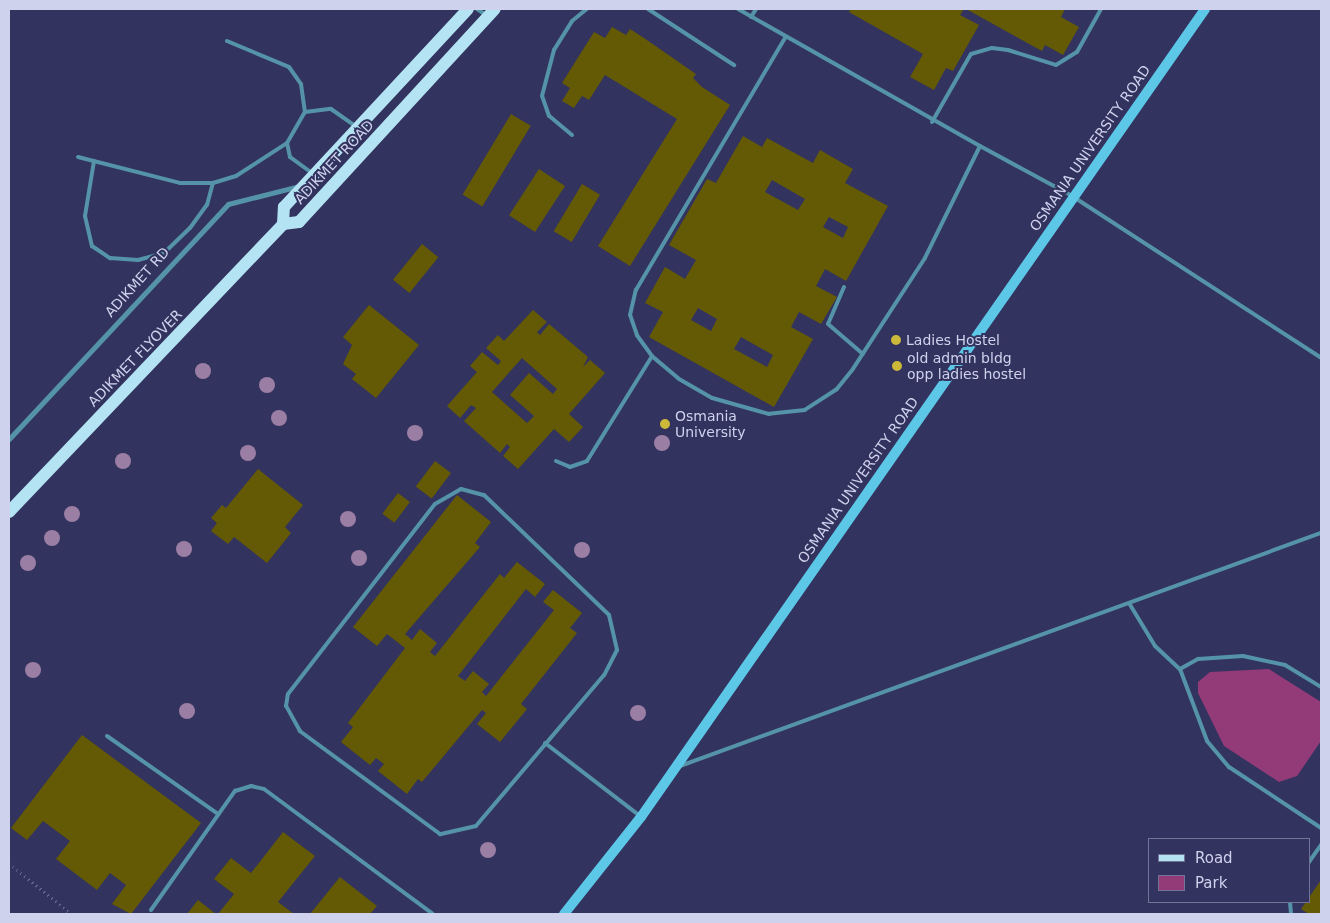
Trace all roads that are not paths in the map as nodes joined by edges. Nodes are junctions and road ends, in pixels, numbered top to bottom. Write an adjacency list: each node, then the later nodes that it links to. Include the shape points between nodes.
1 (468, 9): 15 (main road, ADIKMET ROAD)
2 (587, 9): 16 (lane, via 572,21 554,50 542,96 549,116)
3 (648, 9): 12 (lane)
4 (738, 9): 9 (lane)
5 (756, 9): 9 (lane)
6 (1101, 9): 14 (lane, via 1077,52 1056,65 1008,50 992,48 971,54)
7 (1205, 9): 23 (main road, OSMANIA UNIVERSITY ROAD)
8 (486, 11): 24 (main road, ADIKMET ROAD, via 299,222)
9 (751, 17): 10 (lane)
10 (785, 38): 14 (lane); 27 (lane, via 636,290 630,315 637,336)
11 (228, 41): 13 (lane, via 289,67 301,84)
12 (734, 65)
13 (305, 112): 15 (lane, via 331,109); 17 (lane)
14 (932, 122): 18 (lane)
15 (359, 128): 21 (main road, ADIKMET ROAD)
16 (572, 136)
17 (287, 143): 21 (lane, via 290,157); 22 (lane, via 236,176)
18 (980, 146): 23 (lane); 26 (lane, via 925,258)
19 (78, 157): 20 (lane)
20 (94, 161): 22 (lane, via 180,183); 22 (lane, via 85,216 92,246 110,258 138,260 164,253 190,228 207,205)
21 (312, 179): 24 (main road, ADIKMET ROAD, via 284,208); 29 (street, ADIKMET RD, via 228,204)
22 (213, 183)
23 (1072, 196): 28 (lane); 38 (main road, OSMANIA UNIVERSITY ROAD)
24 (283, 224): 31 (main road, ADIKMET FLYOVER)
25 (844, 287): 26 (lane, via 828,324)
26 (863, 354): 27 (lane, via 836,389 805,410 770,414 712,398)
27 (652, 356): 30 (lane, via 587,461 570,467)
28 (1321, 358)
29 (9, 439)
30 (556, 461)
31 (9, 512)
32 (1321, 533): 33 (lane)
33 (1129, 603): 34 (lane, via 1155,646); 38 (lane)
34 (1180, 669): 35 (lane, via 1198,659 1243,656 1285,665); 41 (lane, via 1207,741 1229,767)
35 (1321, 687)
36 (107, 736): 39 (lane)
37 (545, 743): 37 (lane, via 476,826 440,834 289,719 288,694 447,494 461,489 484,495 609,615 617,650 604,675); 40 (lane)
38 (675, 768): 40 (main road, OSMANIA UNIVERSITY ROAD)
39 (218, 814): 44 (lane); 45 (lane, via 234,791 251,786 264,788)
40 (641, 817): 46 (main road, OSMANIA UNIVERSITY ROAD)
41 (1321, 828)
42 (1321, 845): 43 (lane)
43 (1310, 861)
44 (151, 910)
45 (434, 914)
46 (564, 914)

